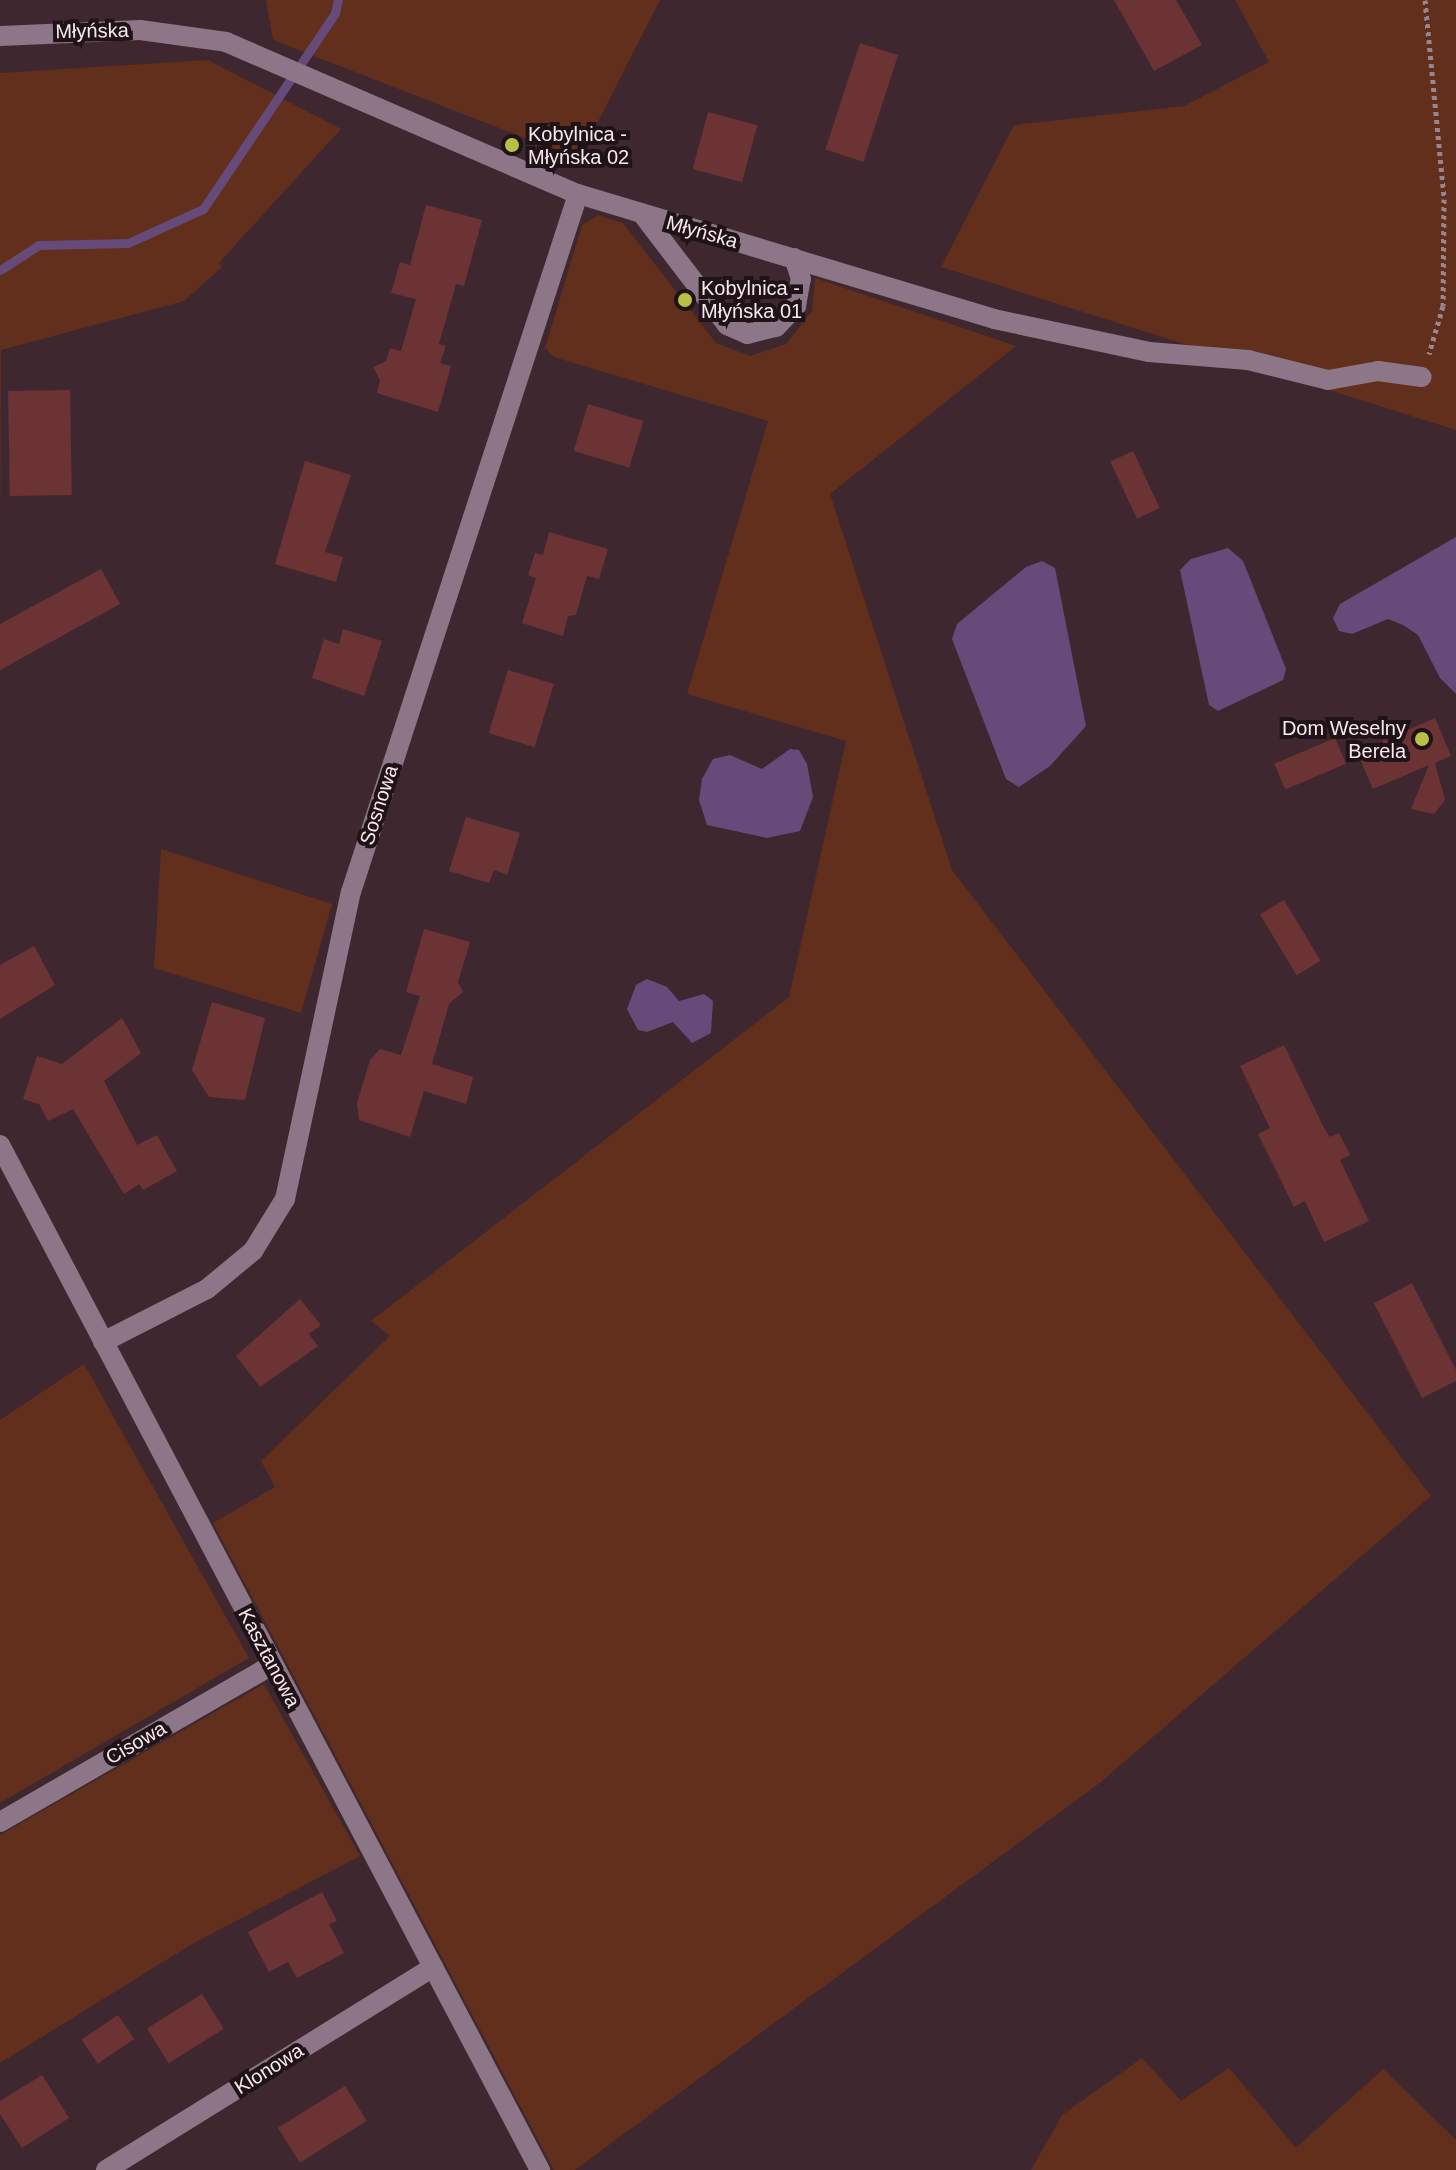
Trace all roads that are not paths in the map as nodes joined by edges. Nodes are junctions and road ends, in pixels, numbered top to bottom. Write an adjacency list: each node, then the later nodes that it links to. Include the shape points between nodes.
1 (0, 36): 2 (street, Młyńska, via 140,30 226,42)
2 (578, 194): 3 (street, Młyńska); 7 (street, Sosnowa, via 351,892 285,1199 253,1251 207,1289)
3 (643, 215): 4 (street, Młyńska); 4 (street, via 727,325 747,334 776,327 796,306 801,279)
4 (794, 258): 5 (street, Młyńska, via 994,319 1135,349 1248,360 1328,380 1378,371)
5 (1422, 377)
6 (0, 1145): 7 (street, Kasztanowa)
7 (103, 1342): 8 (street, Kasztanowa)
8 (272, 1665): 9 (street, Cisowa); 10 (street, Kasztanowa)
9 (0, 1822)
10 (433, 1967): 11 (street, Klonowa); 12 (street, Kasztanowa)
11 (106, 2170)
12 (540, 2170)

